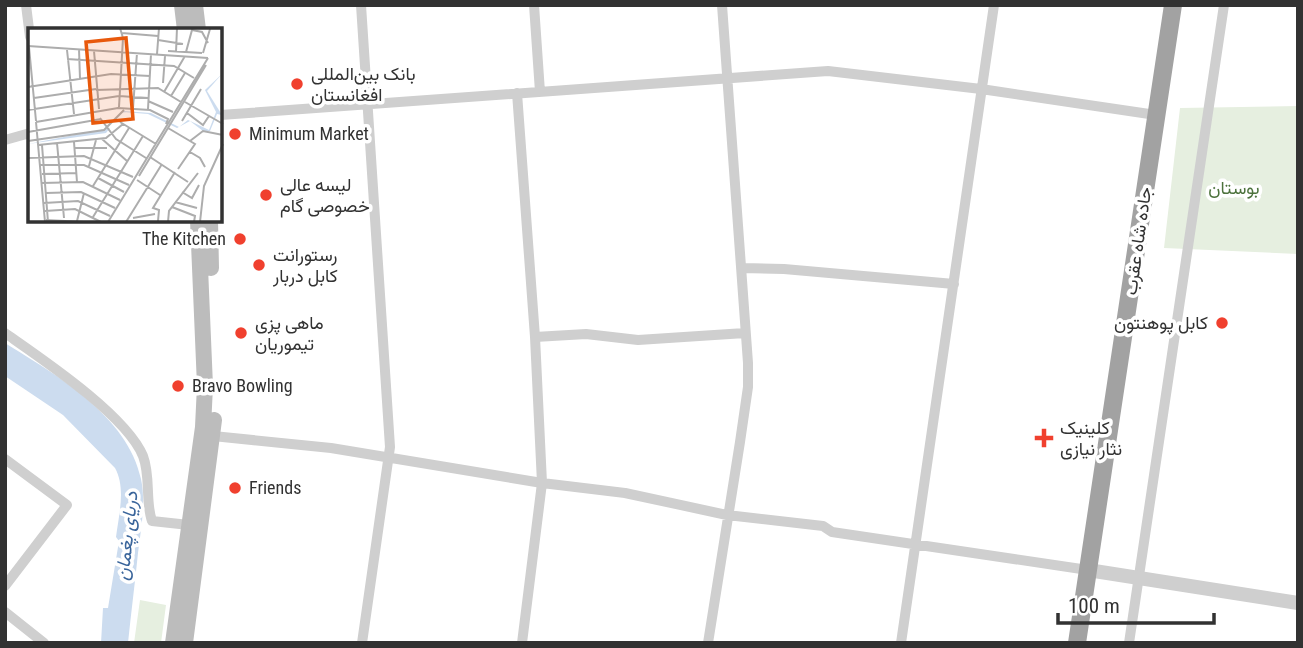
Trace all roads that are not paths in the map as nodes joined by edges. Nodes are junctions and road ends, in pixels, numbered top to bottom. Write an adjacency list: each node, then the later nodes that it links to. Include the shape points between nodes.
1 (26, 5): 10 (street)
2 (182, 5): 11 (main road)
3 (195, 5): 12 (main road)
4 (361, 5): 17 (street)
5 (534, 5): 15 (street)
6 (722, 5): 13 (street)
7 (994, 5): 14 (street)
8 (1173, 5): 19 (highway, جاده شاه عقرب)
9 (1224, 5): 37 (street)
10 (29, 28)
11 (185, 28)
12 (198, 28)
13 (728, 78): 14 (street, via 828,71); 15 (street); 24 (street)
14 (981, 89): 19 (street); 25 (street)
15 (540, 92): 16 (street)
16 (517, 93): 17 (street); 28 (street)
17 (369, 104): 18 (street); 31 (street)
18 (222, 115)
19 (1156, 115): 36 (highway, جاده شاه عقرب)
20 (28, 134): 21 (street)
21 (5, 140)
22 (198, 222): 34 (main road, via 205,386)
23 (209, 222): 29 (main road)
24 (742, 268): 25 (street); 27 (street)
25 (954, 284): 35 (street)
26 (5, 333): 34 (street, via 60,371 137,445 147,469 152,520)
27 (745, 333): 28 (street, via 638,340 586,334); 33 (street, via 748,387)
28 (535, 337): 32 (street)
29 (213, 436): 31 (street); 40 (main road)
30 (5, 459): 38 (street, via 67,505)
31 (390, 459): 32 (street); 45 (street)
32 (542, 483): 33 (street, via 625,493); 46 (street)
33 (727, 515): 35 (street); 47 (street)
34 (189, 525): 40 (main road)
35 (916, 543): 36 (street); 48 (street)
36 (1088, 570): 37 (street); 49 (highway, جاده شاه عقرب)
37 (1139, 578): 39 (street); 50 (street)
38 (5, 586)
39 (1298, 603)
40 (184, 610): 43 (main road); 44 (main road)
41 (5, 612): 42 (street)
42 (44, 643)
43 (173, 643)
44 (185, 643)
45 (362, 643)
46 (522, 643)
47 (708, 643)
48 (901, 643)
49 (1077, 643)
50 (1129, 643)

